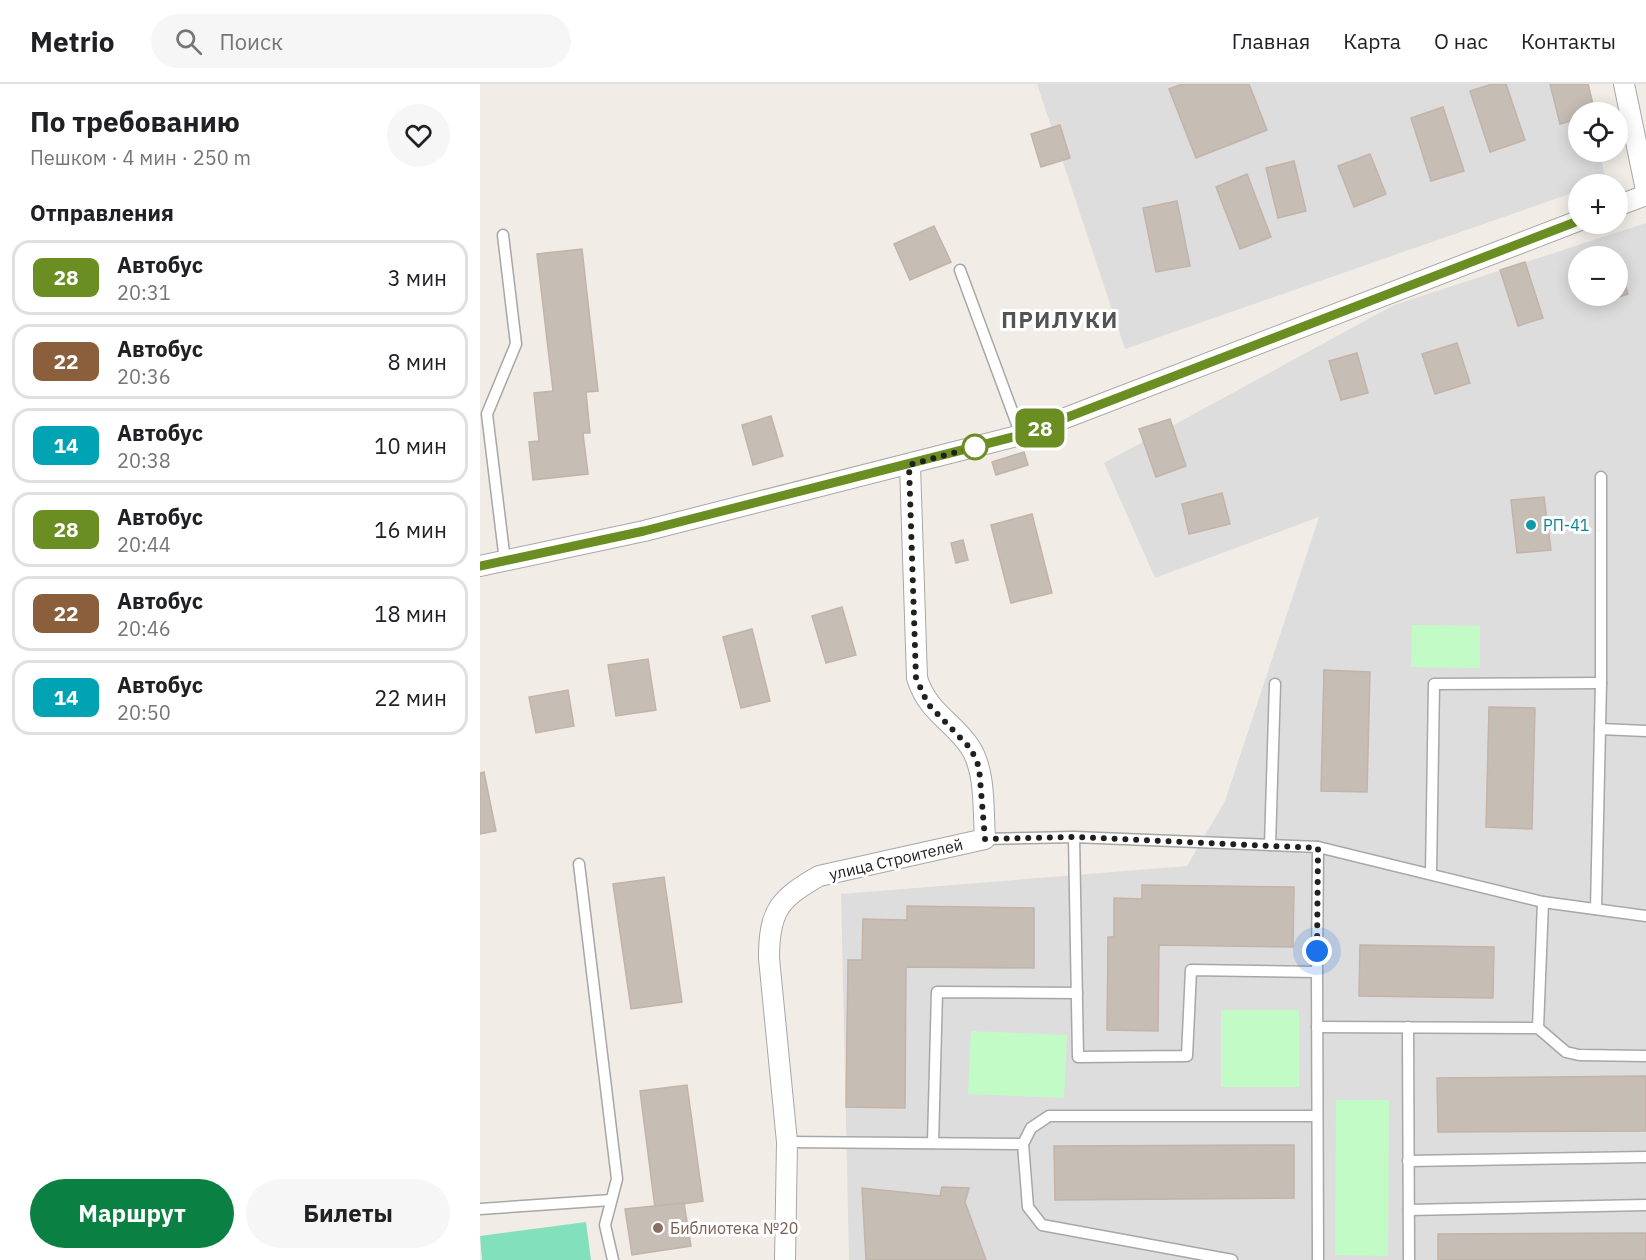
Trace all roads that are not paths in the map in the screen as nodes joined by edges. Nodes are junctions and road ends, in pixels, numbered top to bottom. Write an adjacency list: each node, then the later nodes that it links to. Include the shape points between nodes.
1 (1624, 84): 2 (street)
2 (1646, 190)
3 (1646, 195): 4 (street)
4 (1628, 202)
5 (1568, 225): 8 (street)
6 (503, 235): 11 (lane, via 516,344 488,414)
7 (960, 270): 8 (lane)
8 (1021, 435): 9 (street)
9 (909, 465): 11 (street); 18 (street, улица Строителей, via 916,678 928,704 971,749 979,767)
10 (1601, 477): 13 (lane)
11 (505, 561): 12 (street)
12 (480, 566)
13 (1601, 683): 15 (lane); 22 (lane, via 1434,684)
14 (1275, 684): 19 (lane)
15 (1600, 729): 16 (lane); 24 (lane)
16 (1646, 731)
17 (1074, 837): 18 (lane); 19 (lane); 27 (lane)
18 (985, 839): 33 (street, улица Строителей, via 819,876 779,905 769,929 769,958)
19 (1270, 845): 20 (lane)
20 (1318, 848): 22 (lane); 26 (lane)
21 (579, 864): 38 (lane, via 617,1179)
22 (1431, 874): 23 (lane)
23 (1543, 902): 24 (lane); 30 (lane)
24 (1596, 909): 25 (lane)
25 (1646, 916)
26 (1317, 972): 27 (lane, via 1191,970 1187,1056 1078,1057); 28 (lane)
27 (1077, 993): 34 (lane, via 937,992)
28 (1317, 1027): 29 (lane); 32 (lane)
29 (1407, 1028): 30 (lane); 37 (lane)
30 (1538, 1028): 31 (lane, via 1566,1052)
31 (1646, 1056)
32 (1317, 1116): 35 (lane, via 1049,1116 1031,1128); 45 (lane)
33 (788, 1142): 34 (lane); 43 (street, улица Строителей)
34 (933, 1143): 35 (lane)
35 (1023, 1144): 44 (lane, via 1028,1207 1042,1225)
36 (1646, 1157): 37 (lane)
37 (1408, 1161): 41 (lane)
38 (611, 1200): 40 (lane); 42 (lane, via 605,1225)
39 (1646, 1205): 41 (lane)
40 (480, 1209)
41 (1409, 1210): 46 (lane)
42 (613, 1260)
43 (785, 1260)
44 (1232, 1260)
45 (1318, 1260)
46 (1409, 1260)

